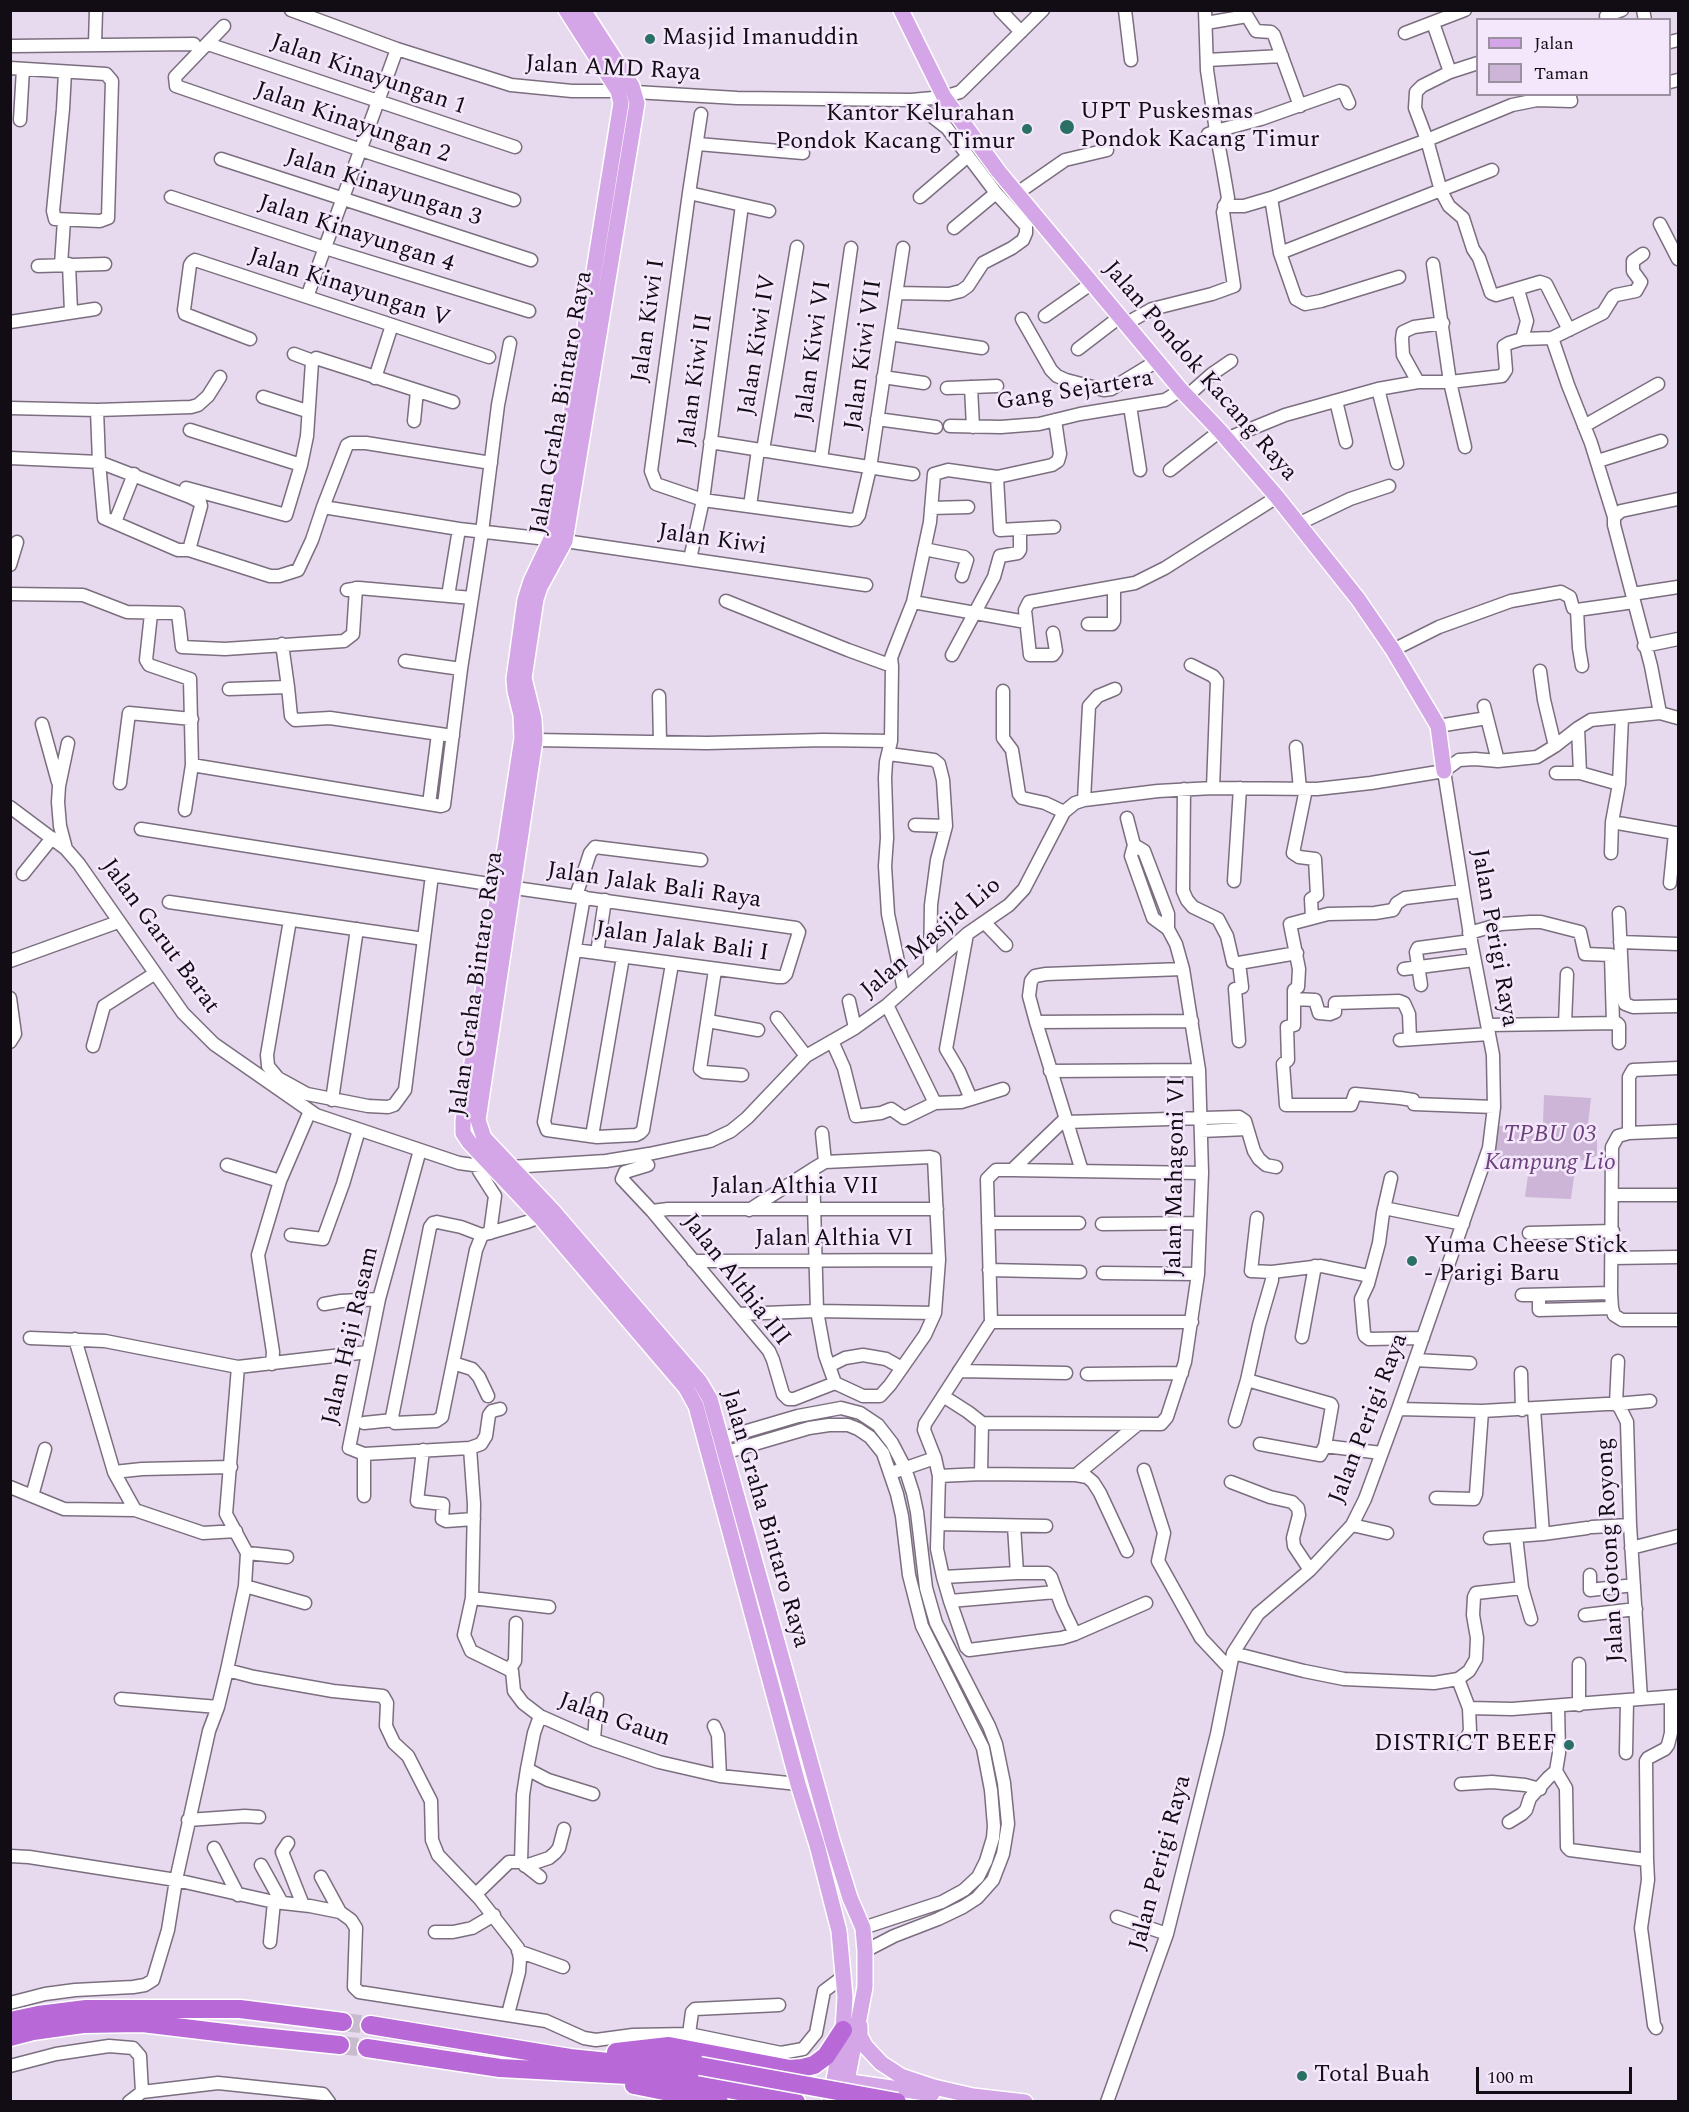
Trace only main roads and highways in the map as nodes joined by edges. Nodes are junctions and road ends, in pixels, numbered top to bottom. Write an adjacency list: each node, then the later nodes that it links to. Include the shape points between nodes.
1 (566, 10): 4 (main road, Jalan Graha Bintaro Raya, via 618,91 621,103)
2 (582, 10): 4 (main road, Jalan Graha Bintaro Raya, via 635,92 637,103)
3 (901, 10): 6 (main road, Jalan Pondok Kacang Raya, via 945,97 969,134 1184,393 1277,497 1358,599 1438,726)
4 (583, 386): 5 (main road, Jalan Graha Bintaro Raya)
5 (558, 540): 7 (main road, Jalan Graha Bintaro Raya, via 536,599 532,622 524,678 535,740); 7 (main road, Jalan Graha Bintaro Raya, via 531,581 525,600 514,679 522,738)
6 (1444, 771)
7 (508, 887): 8 (main road, Jalan Graha Bintaro Raya)
8 (489, 1006): 9 (main road, Jalan Graha Bintaro Raya, via 478,1120 484,1138); 9 (main road, Jalan Graha Bintaro Raya, via 463,1133)
9 (547, 1214): 10 (main road, Jalan Graha Bintaro Raya, via 686,1388)
10 (716, 1448): 11 (main road, Jalan Graha Bintaro Raya, via 832,1840 863,1928 865,1987); 15 (main road, Jalan Graha Bintaro Raya, via 798,1784 839,1931 844,1976)
11 (859, 2014): 21 (main road, Jalan Graha Bintaro Raya); 22 (main road, via 860,2036 880,2064 901,2076)
12 (10, 2022): 13 (highway, via 86,2009 240,2009)
13 (344, 2022)
14 (370, 2025): 19 (highway)
15 (843, 2030): 19 (highway, via 826,2056 802,2068 669,2046); 21 (main road, Jalan Graha Bintaro Raya)
16 (10, 2037): 17 (highway, via 83,2024 141,2023)
17 (340, 2045)
18 (367, 2048): 19 (highway, via 500,2068)
19 (568, 2066): 20 (highway, via 668,2062); 23 (highway)
20 (698, 2075): 24 (highway); 27 (highway, bridge)
21 (841, 2081): 22 (main road); 25 (main road, Jalan Graha Bintaro Raya); 26 (main road, Jalan Graha Bintaro Raya)
22 (973, 2096): 28 (main road)
23 (719, 2102)
24 (796, 2102)
25 (830, 2102)
26 (843, 2102)
27 (897, 2102)
28 (1025, 2102)

